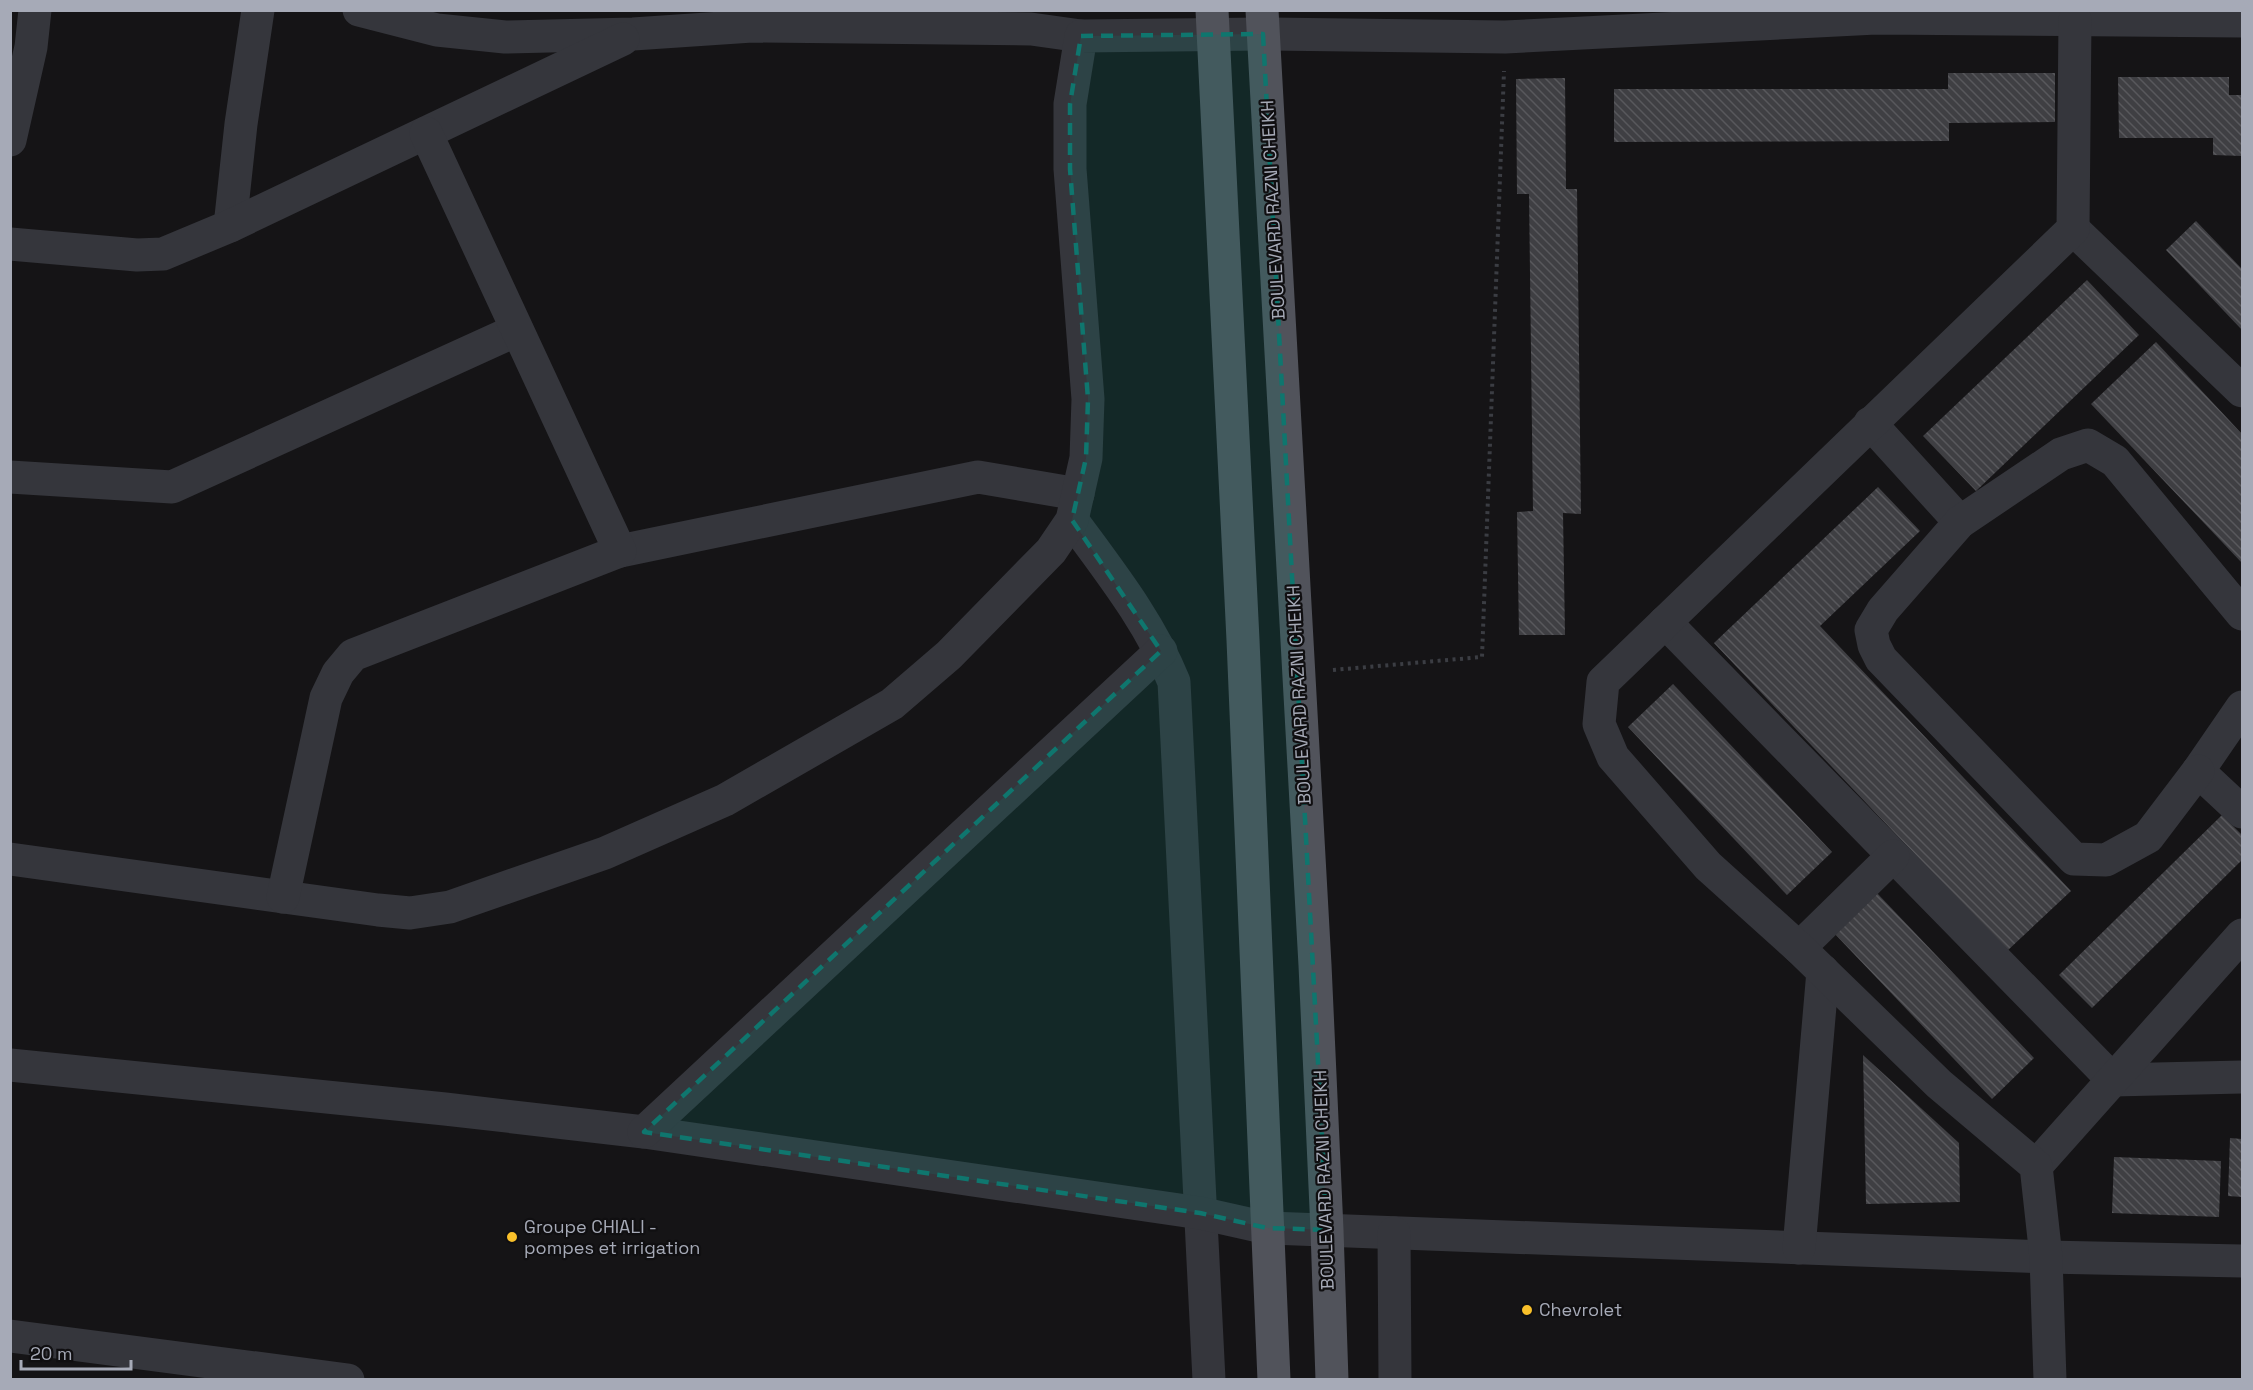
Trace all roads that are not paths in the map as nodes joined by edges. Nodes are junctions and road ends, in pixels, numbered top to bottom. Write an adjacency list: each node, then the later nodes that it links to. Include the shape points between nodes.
1 (35, 10): 12 (street)
2 (258, 10): 15 (street)
3 (359, 10): 10 (street, via 436,30 505,37)
4 (1876, 14): 5 (street); 9 (street)
5 (2075, 20): 6 (street); 16 (street)
6 (2242, 21)
7 (1212, 22): 8 (street); 11 (street); 43 (main road)
8 (1262, 22): 9 (street); 44 (main road, BOULEVARD RAZNI CHEIKH)
9 (1505, 24)
10 (618, 26): 11 (street, via 1031,29); 13 (street)
11 (1081, 36): 22 (street, via 1070,104 1070,169 1088,399 1086,458)
12 (21, 45): 14 (street)
13 (426, 133): 15 (street); 18 (street)
14 (10, 140)
15 (230, 226): 17 (street, via 163,254)
16 (2073, 229): 19 (street); 20 (street)
17 (10, 244)
18 (517, 330): 21 (street, via 172,487); 24 (street)
19 (2242, 391)
20 (1870, 423): 23 (street); 26 (street)
21 (10, 477)
22 (1075, 507): 24 (street, via 978,477); 27 (street); 33 (street, via 1051,551 949,655 892,704 725,800 605,853 450,907 410,913)
23 (1960, 522): 25 (street, via 2061,454 2088,445 2115,461); 29 (street, via 1883,610 1871,630 1881,659 2074,860 2106,860 2148,837)
24 (620, 551): 33 (street, via 353,655 338,673 326,698)
25 (2242, 614)
26 (1665, 622): 31 (street); 35 (street, via 1603,682 1599,724 1613,757 1708,866)
27 (1161, 651): 40 (street); 42 (street, via 1176,696)
28 (2242, 707): 29 (street)
29 (2198, 771): 30 (street)
30 (2242, 812)
31 (1893, 856): 35 (street); 39 (street)
32 (10, 859): 33 (street)
33 (283, 897)
34 (2242, 935): 39 (street)
35 (1799, 948): 36 (street)
36 (1823, 971): 41 (street, via 1939,1084); 46 (street)
37 (10, 1065): 40 (street)
38 (2242, 1077): 39 (street)
39 (2113, 1080): 41 (street)
40 (644, 1132): 42 (street)
41 (2036, 1166): 47 (street)
42 (1200, 1213): 43 (street); 51 (street)
43 (1267, 1228): 44 (street); 52 (main road)
44 (1327, 1230): 45 (street); 53 (main road, BOULEVARD RAZNI CHEIKH)
45 (1394, 1233): 46 (street); 54 (street)
46 (1800, 1248): 47 (street)
47 (2046, 1257): 48 (street); 55 (street)
48 (2242, 1260)
49 (10, 1336): 50 (street)
50 (348, 1380)
51 (1209, 1380)
52 (1274, 1380)
53 (1332, 1380)
54 (1395, 1380)
55 (2050, 1380)

